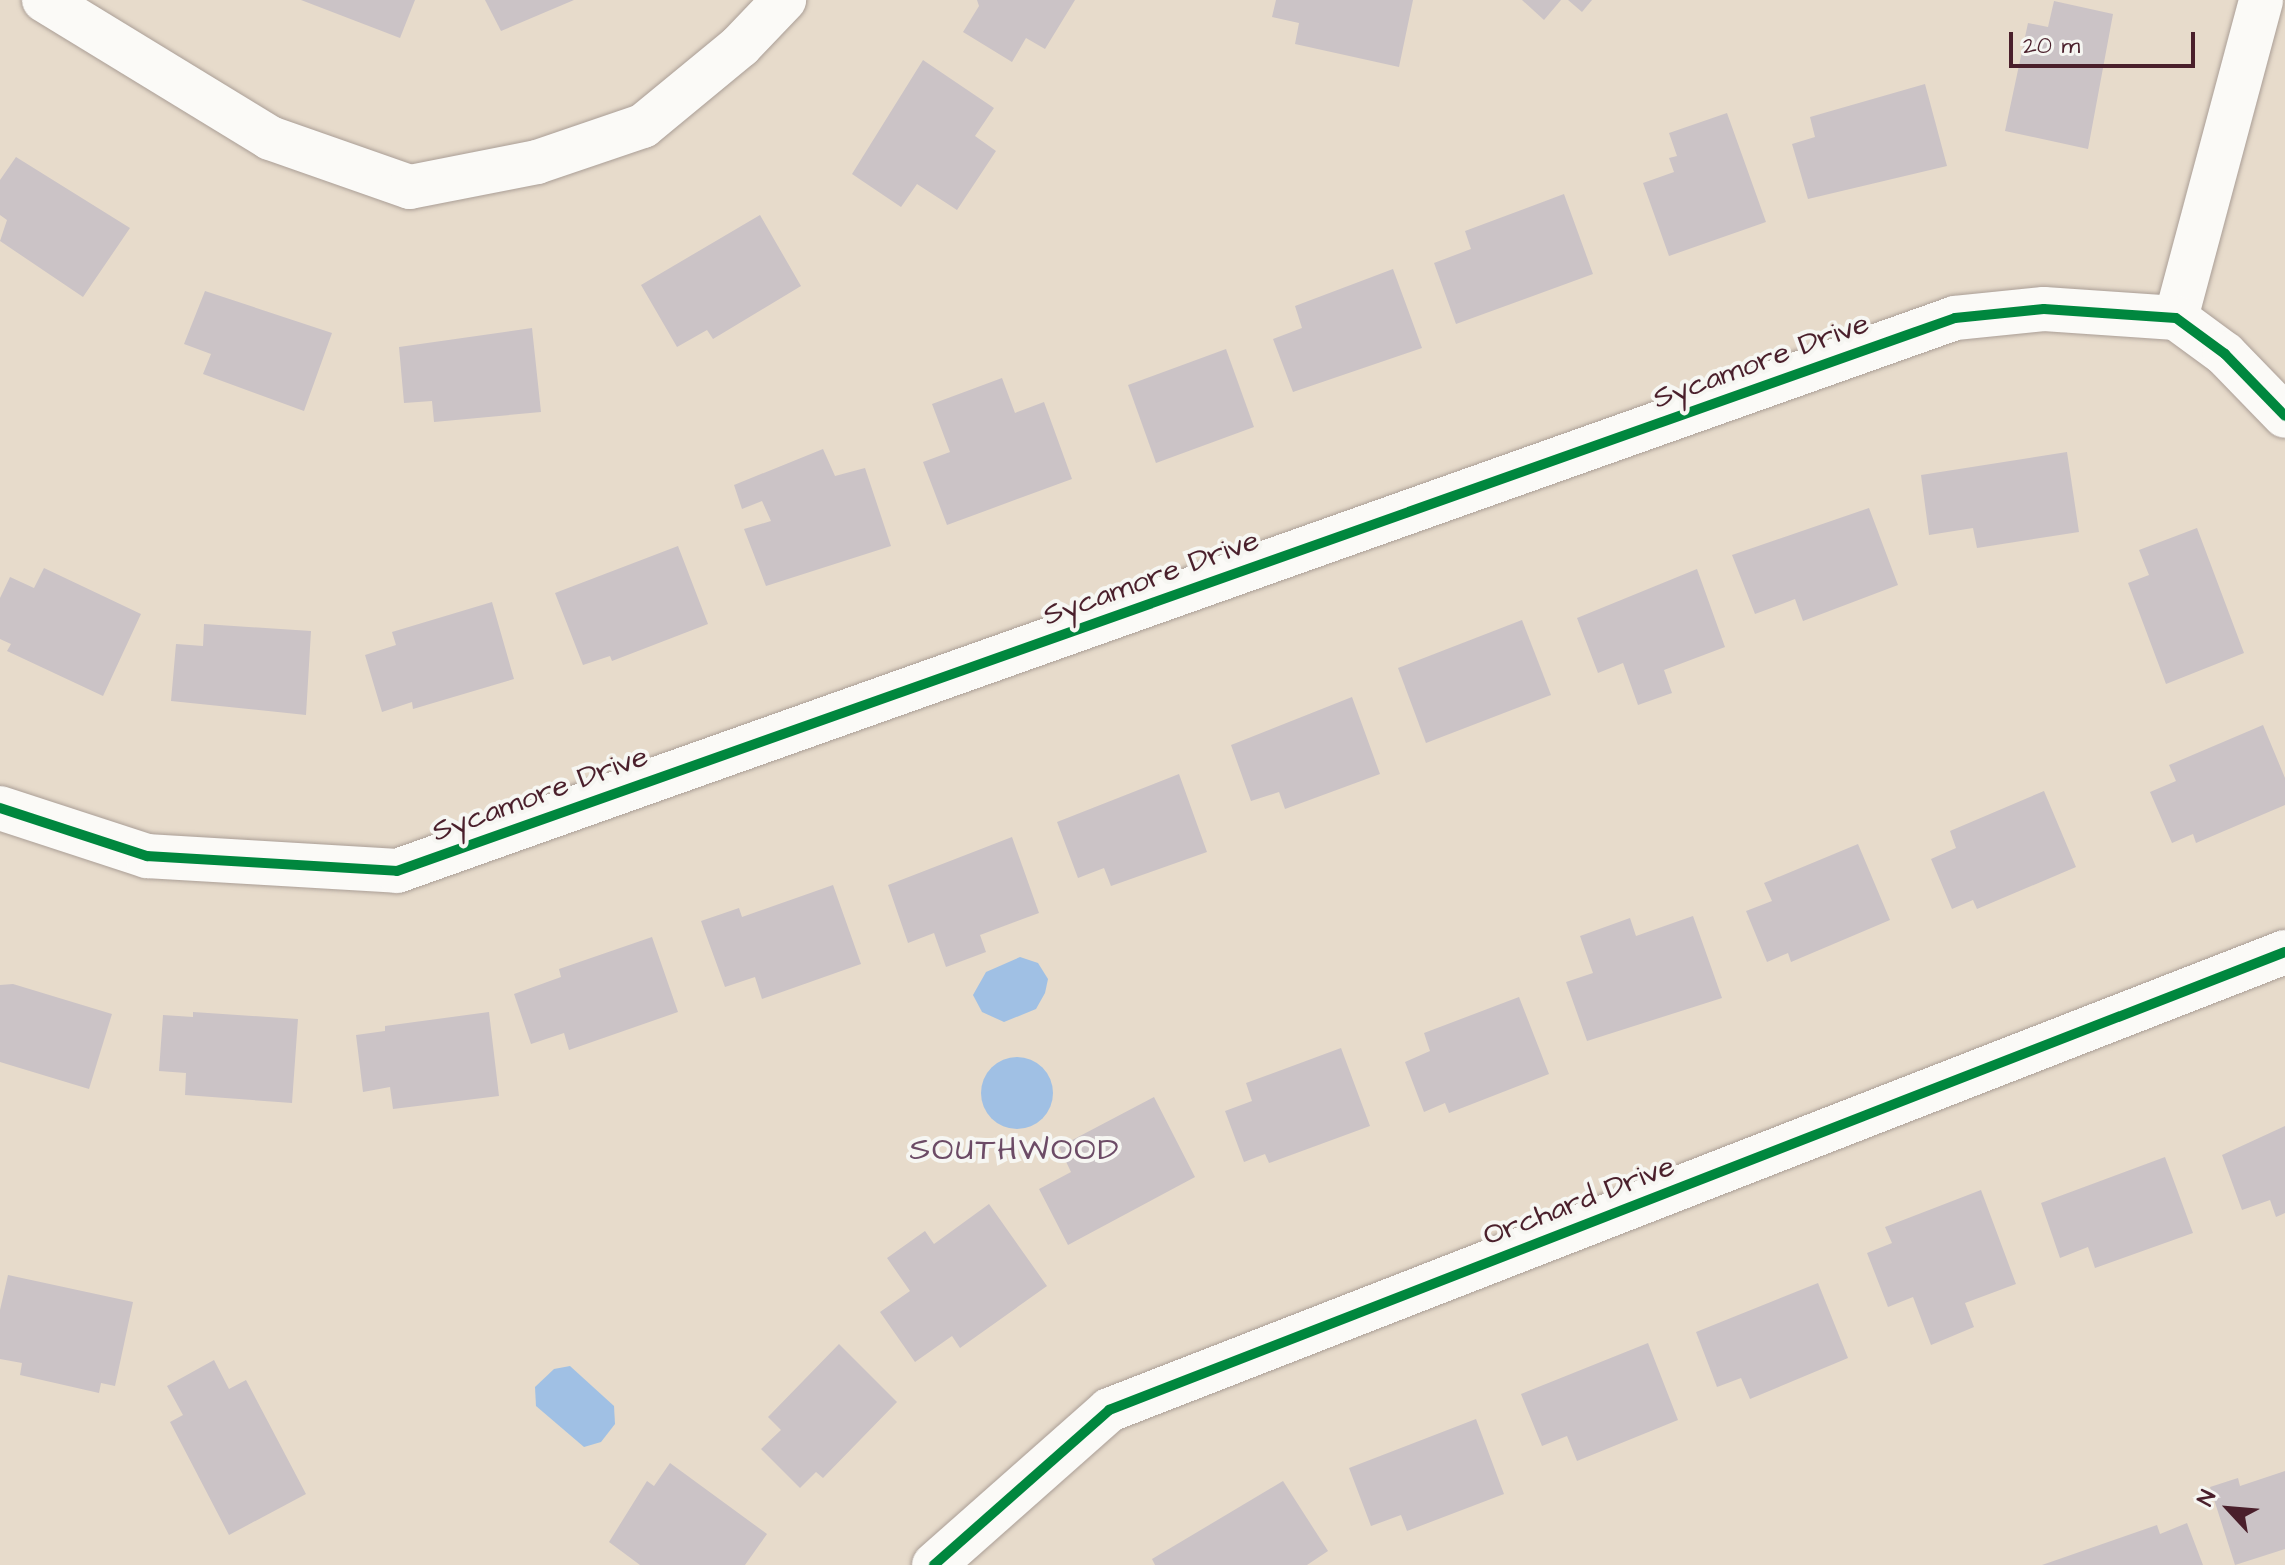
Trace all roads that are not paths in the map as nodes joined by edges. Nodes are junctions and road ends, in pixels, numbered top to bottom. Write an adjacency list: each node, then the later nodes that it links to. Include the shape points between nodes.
1 (44, 0): 2 (street, via 270,138 410,187 537,162 643,126 740,46)
2 (784, 0)
3 (2261, 0): 4 (street)
4 (2176, 318): 5 (street, via 2225,354); 6 (street, Sycamore Drive, via 2044,309 1955,318 397,871 147,856)
5 (2285, 416)
6 (0, 808)
7 (2285, 952): 8 (street, Orchard Drive, via 1109,1410)
8 (934, 1565)

